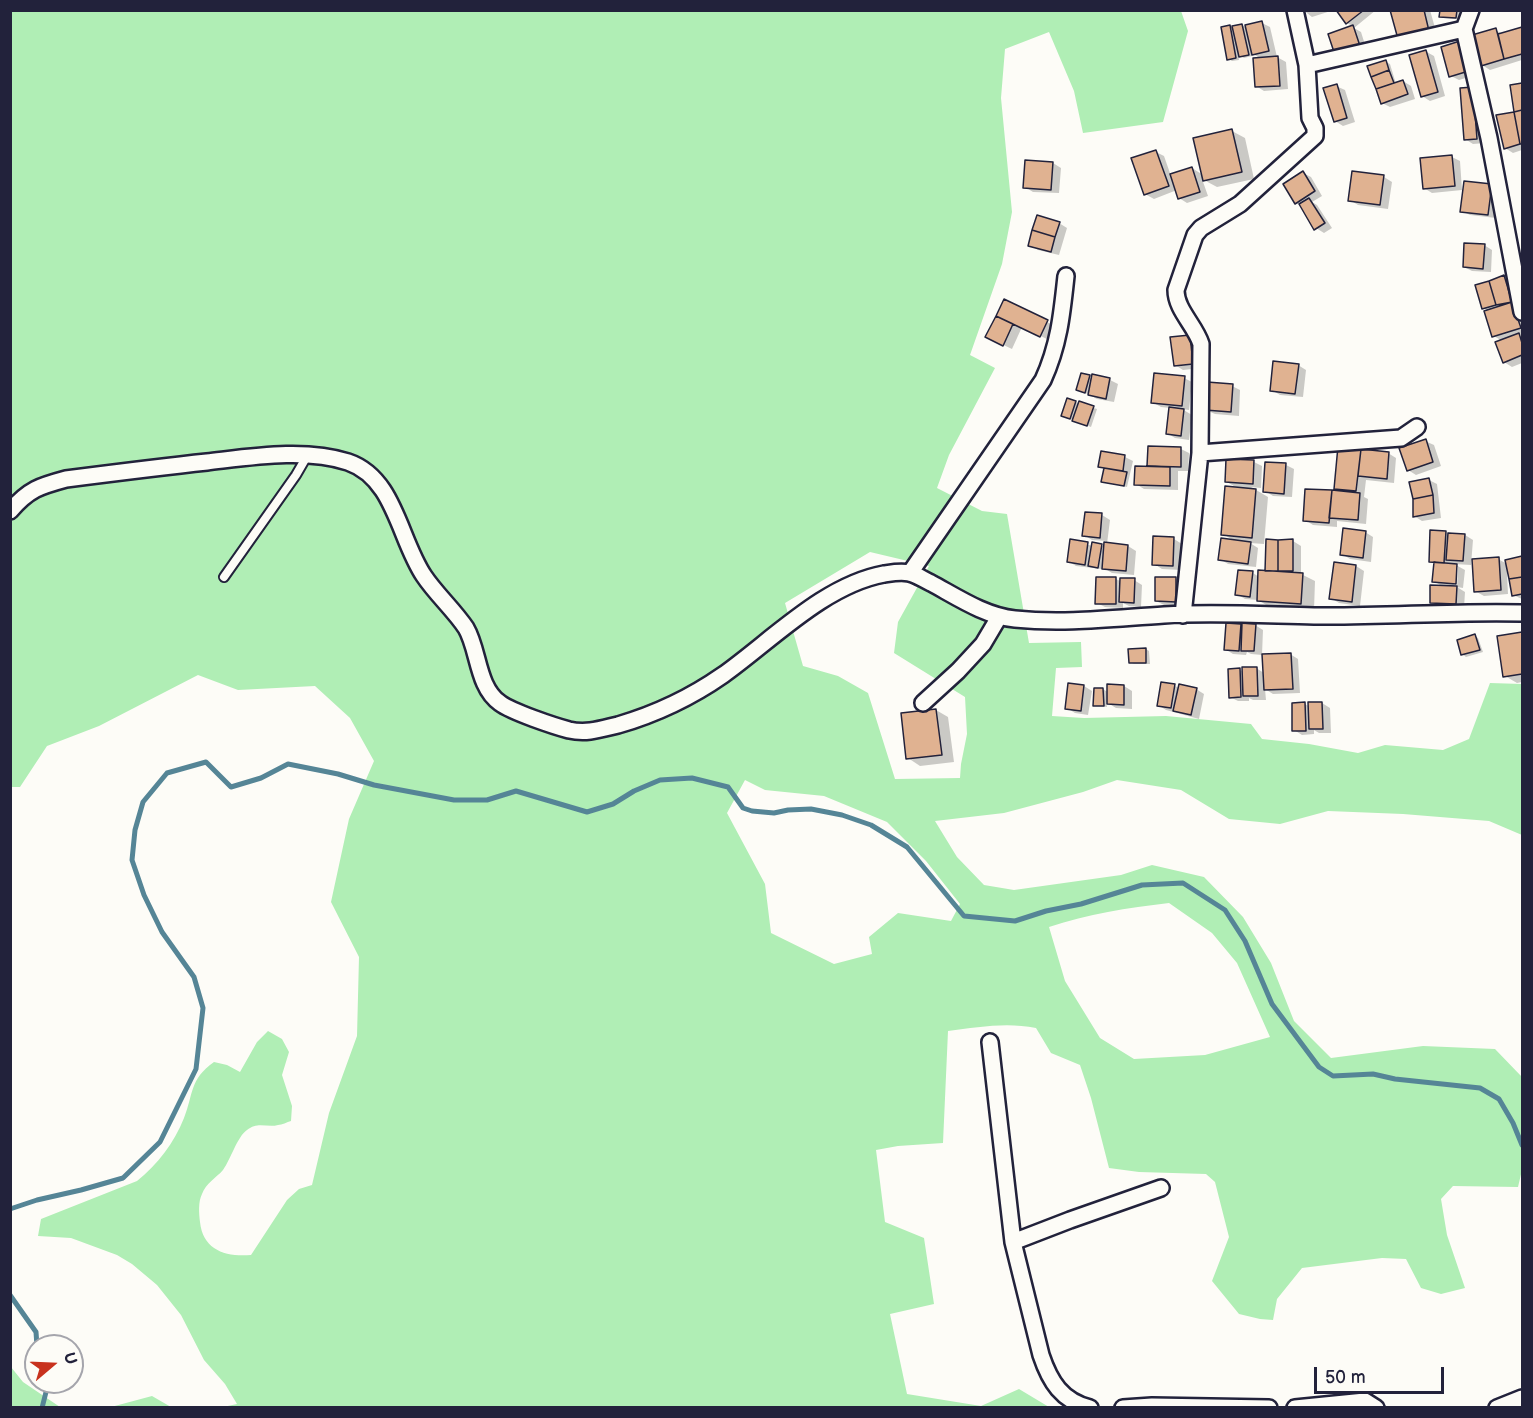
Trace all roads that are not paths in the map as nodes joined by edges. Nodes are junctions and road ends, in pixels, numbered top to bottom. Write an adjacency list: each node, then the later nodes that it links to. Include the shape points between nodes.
1 (1295, 10): 4 (street)
2 (1471, 10): 3 (street)
3 (1464, 29): 4 (street); 6 (street)
4 (1307, 65): 8 (street, via 1315,136 1240,204 1201,228 1176,290 1179,305 1201,344)
5 (1066, 276): 11 (street, via 1059,333 1043,380)
6 (1522, 312)
7 (1417, 427): 8 (street, via 1401,438)
8 (1200, 453): 14 (street)
9 (307, 456): 10 (street, via 236,459 66,479 40,486 23,496); 11 (street, via 344,461 361,468 386,495 410,553 466,628 482,677 495,699 557,727 583,733 671,707 722,675 786,626 862,579); 12 (lane)
10 (10, 511)
11 (910, 573): 15 (street)
12 (224, 577)
13 (1522, 613): 14 (street)
14 (1183, 615): 15 (street, via 1101,621)
15 (999, 617): 16 (street, via 983,644)
16 (923, 703)
17 (990, 1042): 19 (street)
18 (1161, 1188): 19 (street)
19 (1013, 1242): 21 (street, via 1047,1373 1063,1396)
20 (1522, 1398): 26 (street)
21 (1090, 1407)
22 (1123, 1407): 23 (street)
23 (1269, 1407)
24 (1295, 1407): 25 (street, via 1365,1401)
25 (1376, 1407)
26 (1497, 1407)

